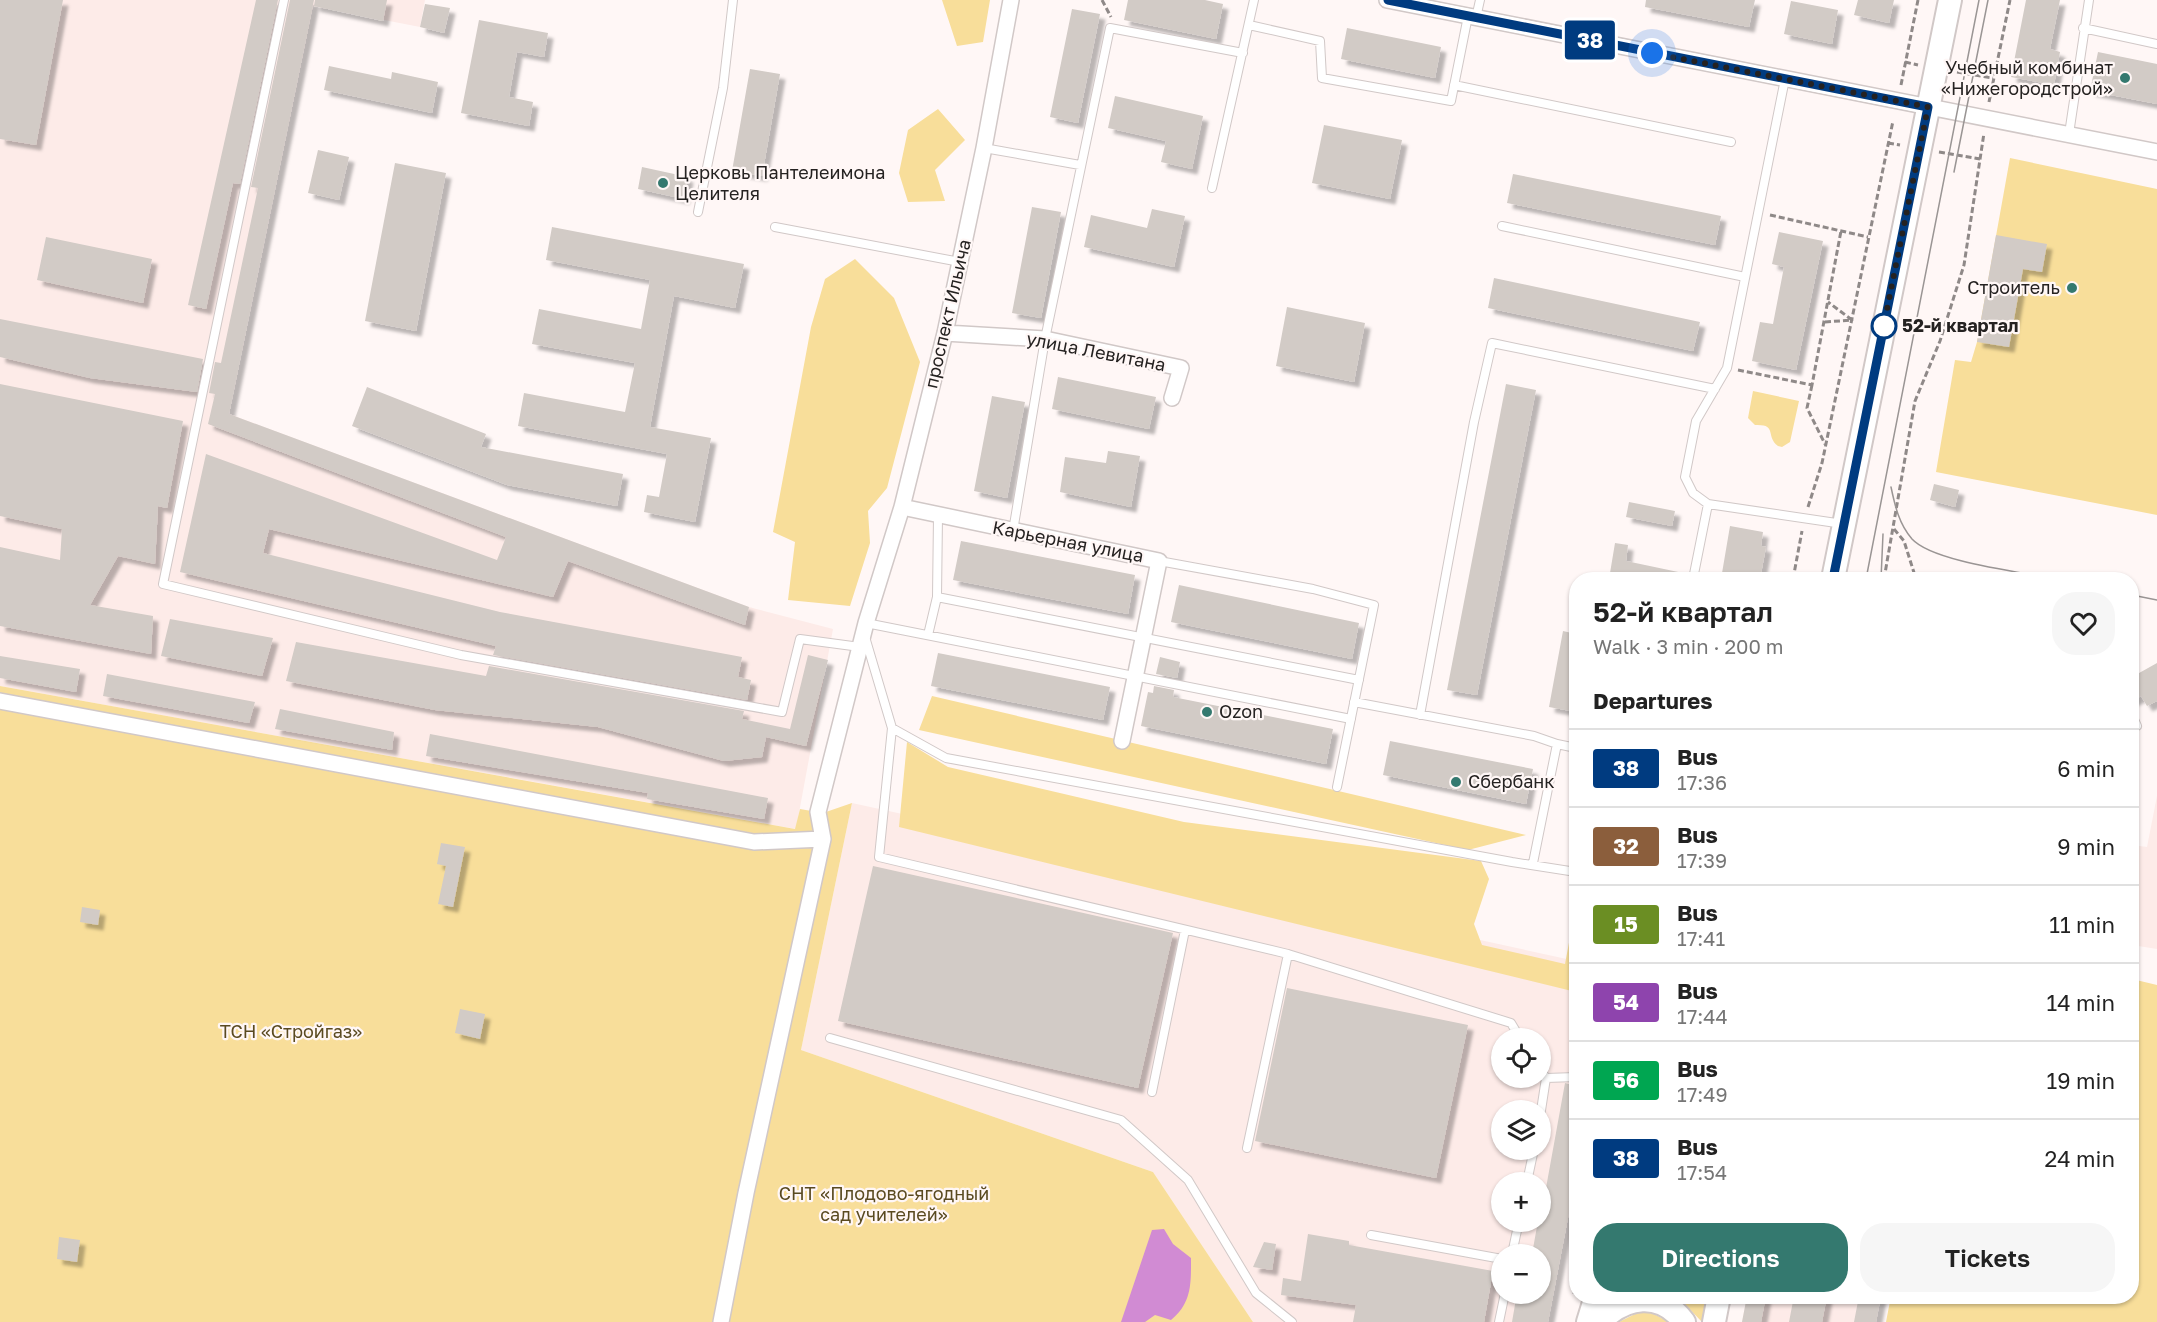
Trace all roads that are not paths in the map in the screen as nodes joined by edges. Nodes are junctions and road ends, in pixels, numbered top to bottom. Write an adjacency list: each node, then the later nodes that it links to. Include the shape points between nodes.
1 (284, 0): 41 (lane, via 163,584 461,656 782,711 800,639)
2 (733, 0): 23 (lane, via 723,88)
3 (1011, 0): 19 (street, проспект Ильича)
4 (1254, 0): 10 (lane)
5 (1388, 0): 9 (street)
6 (1480, 0): 9 (lane)
7 (1950, 0): 16 (main road)
8 (2088, 0): 11 (lane)
9 (1472, 17): 14 (street); 15 (lane)
10 (1249, 25): 13 (lane); 15 (lane, via 1320,41 1322,78 1451,101)
11 (2083, 28): 12 (lane); 17 (lane)
12 (2157, 44)
13 (1243, 53): 21 (lane, via 1110,28); 22 (lane)
14 (1785, 79): 16 (street); 27 (lane)
15 (1454, 85): 18 (lane)
16 (1928, 107): 17 (street); 35 (main road)
17 (2068, 135): 20 (street)
18 (1731, 142)
19 (984, 148): 21 (lane); 26 (street, проспект Ильича)
20 (2157, 152)
21 (1080, 165): 29 (lane)
22 (1212, 188)
23 (698, 213)
24 (1502, 226): 27 (lane)
25 (775, 227): 26 (lane)
26 (960, 262): 28 (street, проспект Ильича)
27 (1745, 277): 30 (lane, via 1727,368)
28 (945, 333): 29 (street, улица Левитана); 33 (street, проспект Ильича)
29 (1045, 339): 31 (street, улица Левитана, via 1181,368); 36 (lane)
30 (1714, 389): 32 (lane, via 1696,421 1685,477 1693,493); 48 (lane, via 1492,343)
31 (1172, 398)
32 (1708, 504): 35 (lane); 38 (lane)
33 (902, 507): 34 (street, Карьерная улица); 41 (street, проспект Ильича)
34 (938, 516): 36 (street, Карьерная улица); 40 (lane)
35 (1844, 524): 39 (main road)
36 (1014, 531): 37 (street, Карьерная улица)
37 (1159, 561): 43 (street, Карьерная улица); 45 (lane, via 1313,589 1374,605)
38 (1694, 572)
39 (1834, 572)
40 (937, 597): 42 (lane); 43 (lane)
41 (864, 635): 42 (lane); 50 (lane); 55 (street, проспект Ильича, via 818,812)
42 (928, 635): 44 (lane)
43 (1143, 636): 44 (street, Карьерная улица); 45 (lane)
44 (1135, 675): 49 (lane); 51 (street, Карьерная улица)
45 (1359, 680): 47 (lane)
46 (0, 701): 55 (street, via 754,842)
47 (1354, 702): 48 (lane); 49 (lane)
48 (1420, 715): 52 (lane, via 1534,736)
49 (1351, 719): 54 (lane)
50 (892, 728): 56 (lane, via 946,758); 58 (lane, via 879,857)
51 (1122, 741)
52 (1557, 744): 53 (lane); 56 (lane)
53 (1569, 747)
54 (1337, 787)
55 (823, 839): 73 (street)
56 (1533, 863): 57 (lane)
57 (1569, 871)
58 (1185, 930): 59 (lane); 64 (lane)
59 (1288, 954): 60 (lane, via 1510,1023); 65 (lane)
60 (1513, 1028)
61 (830, 1038): 74 (lane, via 1121,1120 1188,1180 1256,1293)
62 (1569, 1077): 63 (lane)
63 (1551, 1078)
64 (1152, 1092)
65 (1247, 1148)
66 (1371, 1235): 67 (lane)
67 (1491, 1257)
68 (1503, 1304): 75 (lane)
69 (1594, 1304): 76 (main road)
70 (1622, 1304): 77 (main road)
71 (1663, 1304): 78 (main road)
72 (1717, 1304): 79 (main road)
73 (721, 1322)
74 (1292, 1322)
75 (1499, 1322)
76 (1588, 1322)
77 (1600, 1322)
78 (1684, 1322)
79 (1714, 1322)

